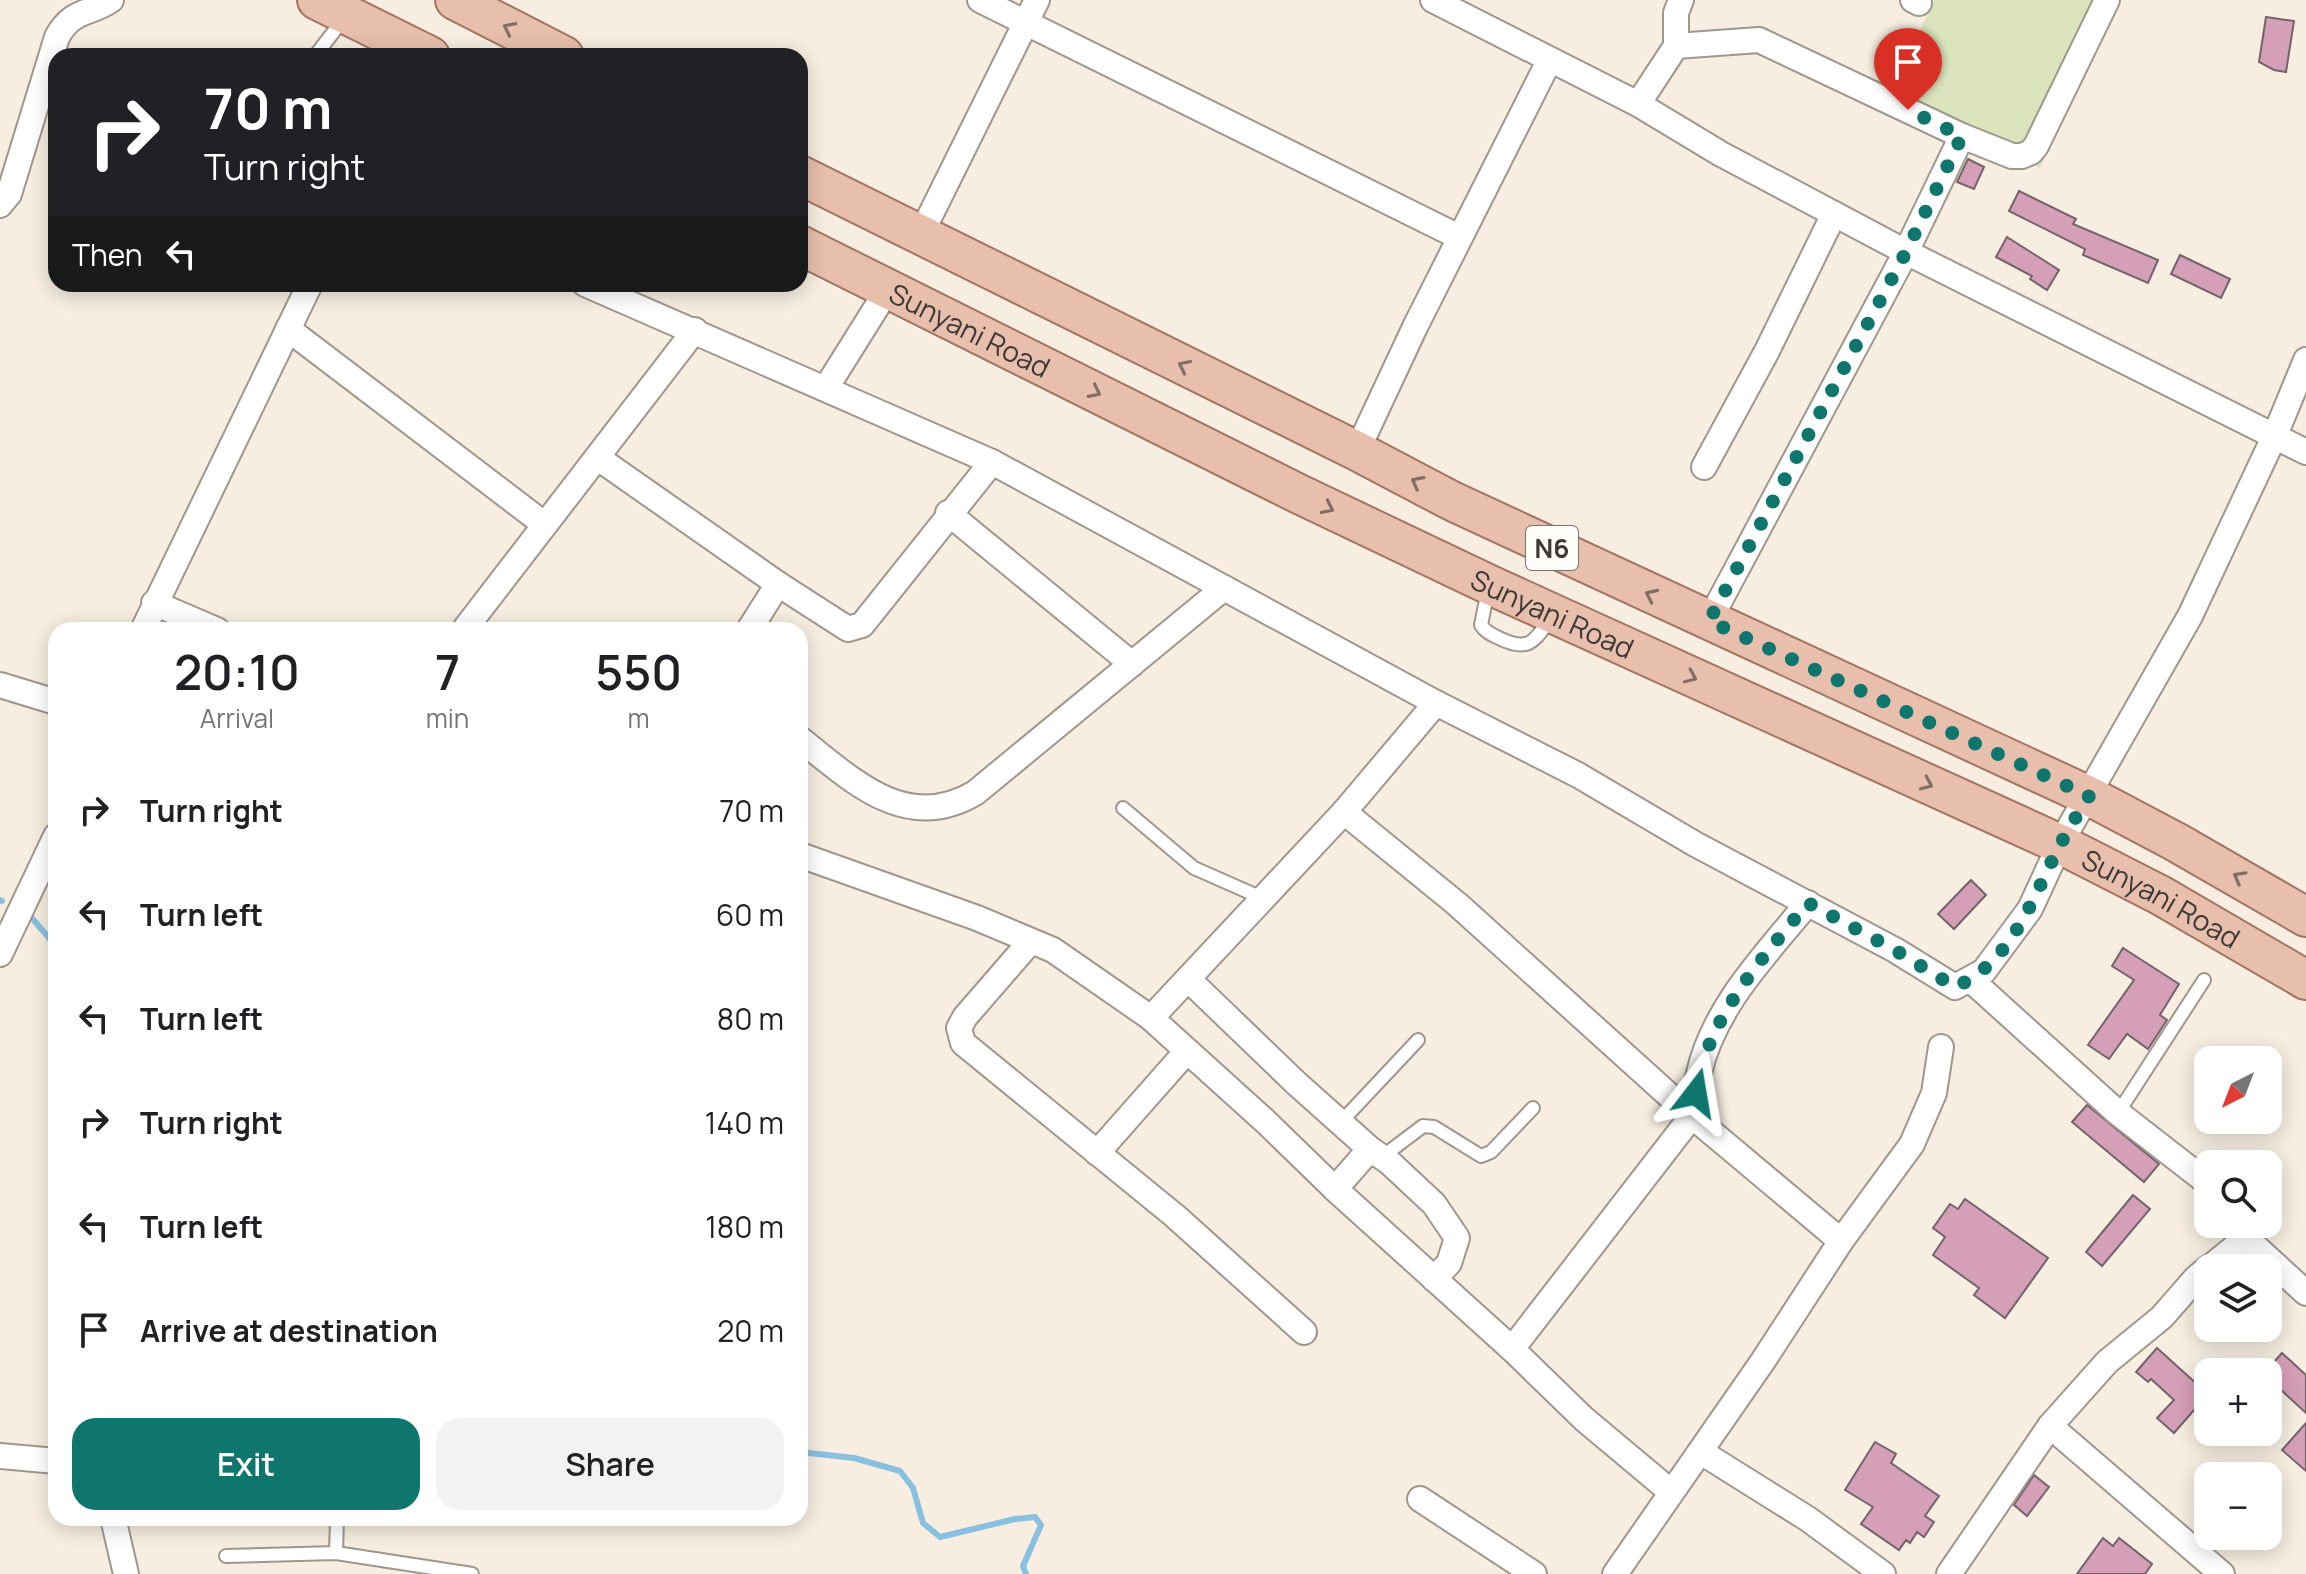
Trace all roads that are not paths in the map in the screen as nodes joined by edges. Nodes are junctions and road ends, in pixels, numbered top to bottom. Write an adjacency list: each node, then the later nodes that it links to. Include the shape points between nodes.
1 (111, 0): 11 (street, via 64,24)
2 (455, 0): 14 (main road, one-way to 2)
3 (980, 0): 9 (street)
4 (1037, 0): 9 (street)
5 (1433, 0): 15 (street)
6 (1681, 0): 10 (street)
7 (2107, 0): 18 (street, via 2031,152 2012,156)
8 (332, 7): 12 (lane); 13 (main road)
9 (1025, 23): 22 (street); 23 (street)
10 (1676, 46): 17 (street); 18 (street, via 1743,40 1771,44)
11 (54, 48)
12 (318, 48)
13 (409, 48)
14 (548, 48)
15 (1549, 61): 17 (street); 23 (street)
16 (48, 66): 20 (street, via 9,194)
17 (1638, 104): 21 (street)
18 (1962, 136): 25 (street)
19 (808, 179): 22 (main road, N6)
20 (0, 205)
21 (1834, 214): 25 (street); 38 (street)
22 (921, 234): 34 (main road, N6, one-way to 22)
23 (1459, 237): 34 (street)
24 (808, 249): 26 (main road, Sunyani Road / N6)
25 (1906, 252): 33 (street); 44 (street)
26 (888, 289): 32 (street); 57 (main road, Sunyani Road / N6, one-way to 57, via 1490,585)
27 (306, 292): 29 (street)
28 (604, 292): 30 (street)
29 (288, 329): 40 (street); 43 (street)
30 (695, 330): 32 (street); 36 (street)
31 (2306, 360): 33 (street)
32 (826, 388): 37 (street)
33 (2275, 435): 35 (street); 54 (street, via 2190,616)
34 (1357, 451): 44 (main road, N6, one-way to 34)
35 (2306, 452)
36 (598, 458): 40 (street); 41 (street)
37 (992, 462): 39 (street); 42 (street)
38 (1704, 467)
39 (948, 513): 41 (street, via 854,629); 49 (street)
40 (544, 524): 47 (street)
41 (778, 584): 48 (street)
42 (1224, 588): 49 (street); 52 (street)
43 (154, 603): 45 (street); 46 (street)
44 (1709, 621): 54 (main road, N6)
45 (146, 622)
46 (198, 622)
47 (470, 622)
48 (754, 622)
49 (1132, 664): 53 (street, via 957,804 888,801 864,790)
50 (0, 685): 51 (street)
51 (48, 700)
52 (1436, 703): 56 (street); 61 (street)
53 (808, 745)
54 (2089, 796): 57 (street); 62 (main road, N6, one-way to 54)
55 (1123, 808): 60 (lane, via 1194,868)
56 (1344, 812): 60 (street); 75 (street, via 1457,904)
57 (2060, 844): 66 (street, via 2030,909 2000,953); 68 (main road, Sunyani Road / N6)
58 (48, 853): 64 (street)
59 (808, 858): 63 (street)
60 (1262, 898): 65 (street)
61 (1808, 903): 66 (street, via 1955,987); 75 (street, via 1750,974 1714,1032 1699,1071)
62 (2306, 917)
63 (1031, 941): 69 (street, via 1053,950); 77 (street, via 965,1017 959,1028 963,1043)
64 (0, 954)
65 (1188, 979): 69 (street); 76 (street)
66 (1971, 980): 74 (street)
67 (2204, 980): 74 (lane)
68 (2306, 980)
69 (1151, 1018): 72 (street)
70 (1418, 1040): 76 (lane)
71 (1941, 1047): 83 (street, via 1934,1093 1912,1144)
72 (1187, 1051): 77 (street); 80 (street)
73 (1533, 1108): 78 (lane, via 1481,1156 1434,1127 1423,1126)
74 (2118, 1113): 79 (street)
75 (1692, 1116): 83 (street); 89 (street)
76 (1341, 1122): 78 (street)
77 (1097, 1153): 88 (street)
78 (1376, 1153): 80 (street); 85 (street, via 1434,1204 1457,1238 1449,1263)
79 (2194, 1172)
80 (1335, 1189): 85 (street)
81 (2236, 1238): 84 (street)
82 (2249, 1238): 87 (street)
83 (1841, 1241): 91 (street)
84 (2221, 1254)
85 (1434, 1279): 89 (street)
86 (2194, 1280): 90 (street, via 2162,1317 2107,1362)
87 (2306, 1293)
88 (1304, 1332)
89 (1512, 1349): 94 (street)
90 (2050, 1426): 105 (street); 106 (street)
91 (1701, 1452): 94 (street); 104 (street)
92 (0, 1456): 93 (street)
93 (48, 1460)
94 (1670, 1491): 103 (street)
95 (1420, 1499): 102 (street)
96 (115, 1526): 100 (street)
97 (337, 1526): 98 (lane)
98 (336, 1553): 99 (lane); 101 (lane)
99 (226, 1556)
100 (126, 1574)
101 (472, 1574)
102 (1534, 1574)
103 (1615, 1574)
104 (1883, 1574)
105 (1949, 1574)
106 (2222, 1574)

